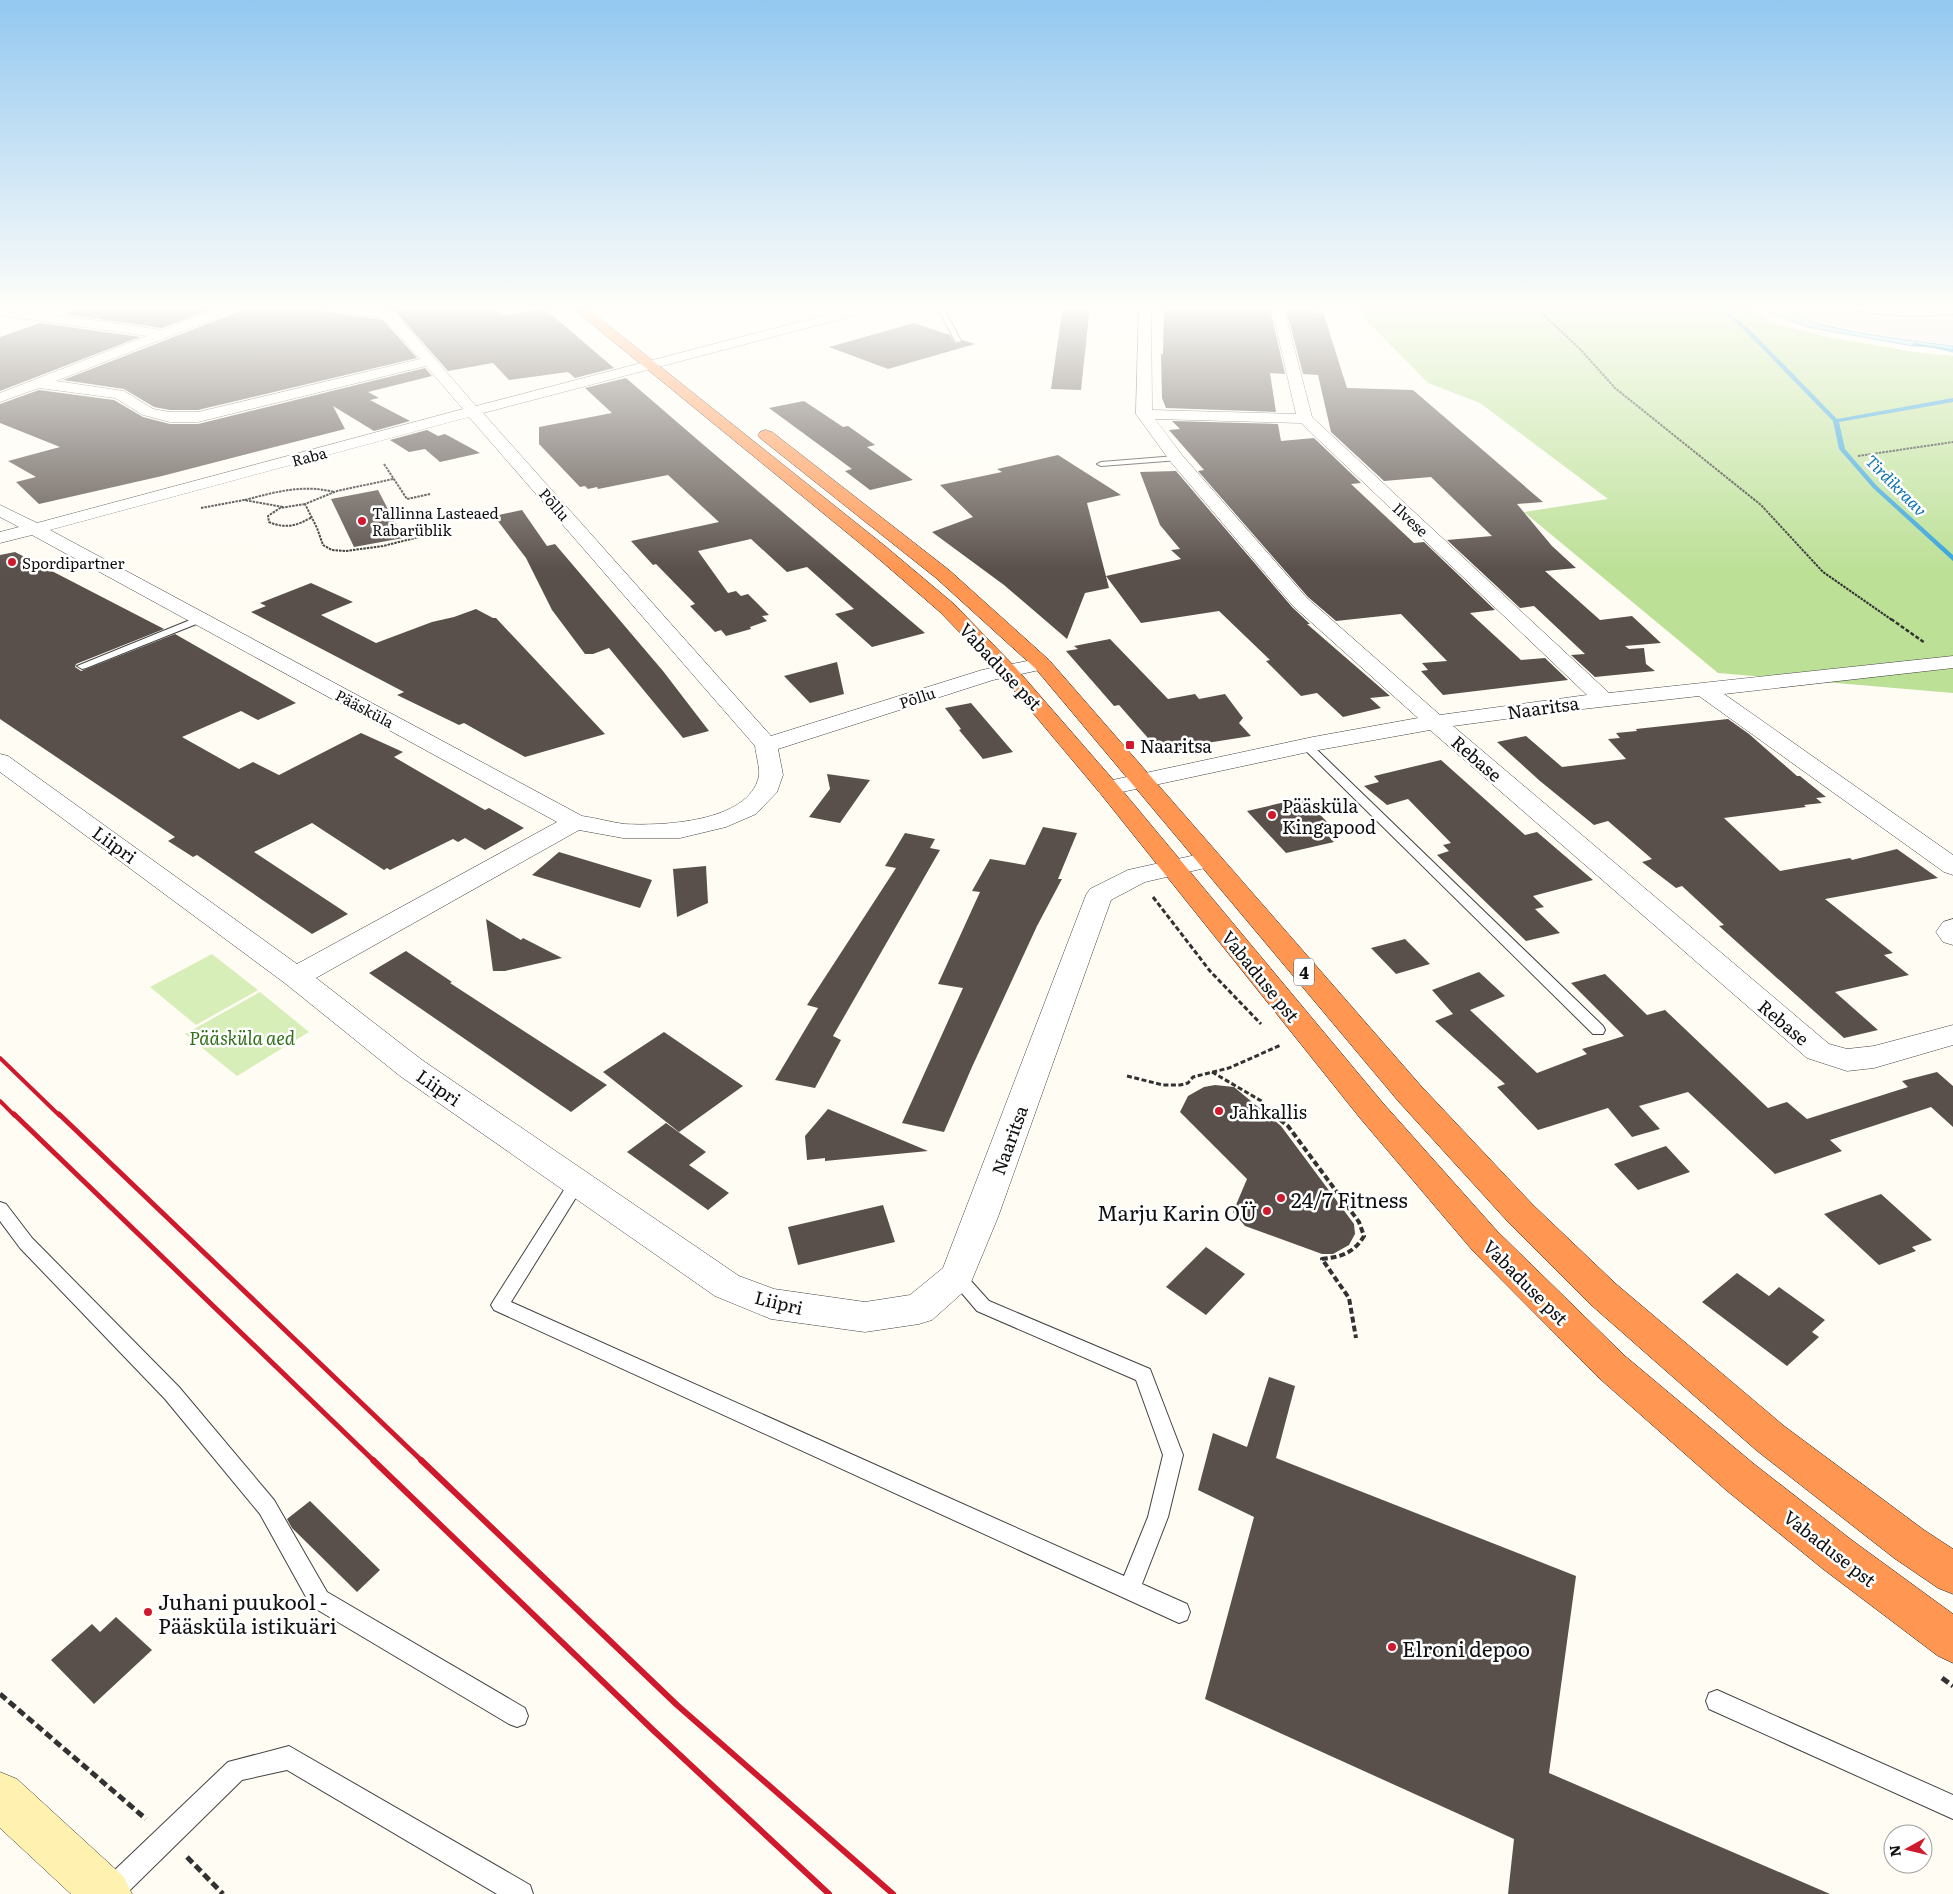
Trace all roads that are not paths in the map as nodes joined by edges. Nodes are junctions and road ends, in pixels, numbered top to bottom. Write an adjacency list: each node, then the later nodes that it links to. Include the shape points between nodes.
1 (114, 393): 2 (street, via 148,412 170,417 198,416)
2 (294, 393)
3 (458, 393): 9 (street, Põllu)
4 (536, 393): 9 (street, Raba)
5 (698, 393): 21 (highway, Vabaduse pst / 4, via 946,608)
6 (705, 393): 19 (highway, Vabaduse pst / 4, via 940,570)
7 (1144, 393): 10 (street)
8 (1299, 393): 11 (street)
9 (474, 412): 15 (street, Raba); 25 (street, Põllu)
10 (1144, 414): 11 (street); 12 (street, Rebase)
11 (1305, 419): 23 (street, Ilvese)
12 (1176, 458): 13 (lane); 24 (street, Rebase, via 1300,602)
13 (1101, 464)
14 (0, 510): 15 (street, Pääsküla)
15 (34, 529): 16 (street, Raba); 17 (street, Pääsküla)
16 (0, 538)
17 (200, 619): 20 (lane); 30 (street, Pääsküla)
18 (1953, 662): 22 (street, Naaritsa)
19 (1042, 664): 21 (street, Põllu); 28 (highway, Vabaduse pst / 4)
20 (82, 666)
21 (1008, 671): 25 (street, Põllu, via 989,674); 29 (highway, Vabaduse pst / 4)
22 (1705, 690): 23 (street, Naaritsa); 33 (street)
23 (1603, 699): 24 (street, Naaritsa)
24 (1435, 722): 26 (street, Naaritsa); 38 (street, Rebase, via 1818,1051 1847,1060 1874,1057)
25 (766, 745): 30 (street, Pääsküla, via 771,775 765,792 747,809 717,822 680,831 623,831)
26 (1306, 745): 28 (street, Naaritsa); 37 (lane)
27 (0, 761): 36 (street, Liipri)
28 (1142, 781): 29 (street, Naaritsa); 31 (highway, Vabaduse pst / 4)
29 (1108, 788): 32 (highway, Vabaduse pst / 4)
30 (575, 822): 36 (street)
31 (1209, 860): 32 (street, Naaritsa); 43 (highway, Vabaduse pst / 4, via 1410,1094 1521,1214 1603,1294 1770,1438 1909,1544)
32 (1172, 868): 41 (street, Naaritsa, via 1137,876 1099,895); 46 (highway, Vabaduse pst / 4, via 1371,1110 1499,1255 1612,1367 1740,1477)
33 (1953, 868)
34 (1953, 928): 35 (street, via 1950,932)
35 (1953, 936)
36 (296, 977): 39 (street, Liipri, via 411,1068)
37 (1598, 1030)
38 (1953, 1035)
39 (577, 1183): 42 (street, Liipri, via 728,1286 771,1304 865,1317); 44 (lane, via 500,1306)
40 (0, 1209): 48 (lane, via 26,1242 172,1393 267,1507 319,1599)
41 (956, 1277): 42 (street, Naaritsa); 44 (lane, via 983,1306 1143,1375 1173,1455 1158,1517)
42 (919, 1309)
43 (1953, 1573)
44 (1129, 1590): 45 (lane)
45 (1180, 1612)
46 (1953, 1641)
47 (1717, 1701): 50 (lane)
48 (517, 1716)
49 (0, 1796): 51 (main road)
50 (1953, 1807)
51 (108, 1894): 52 (lane, via 236,1770 289,1758)
52 (521, 1894)

